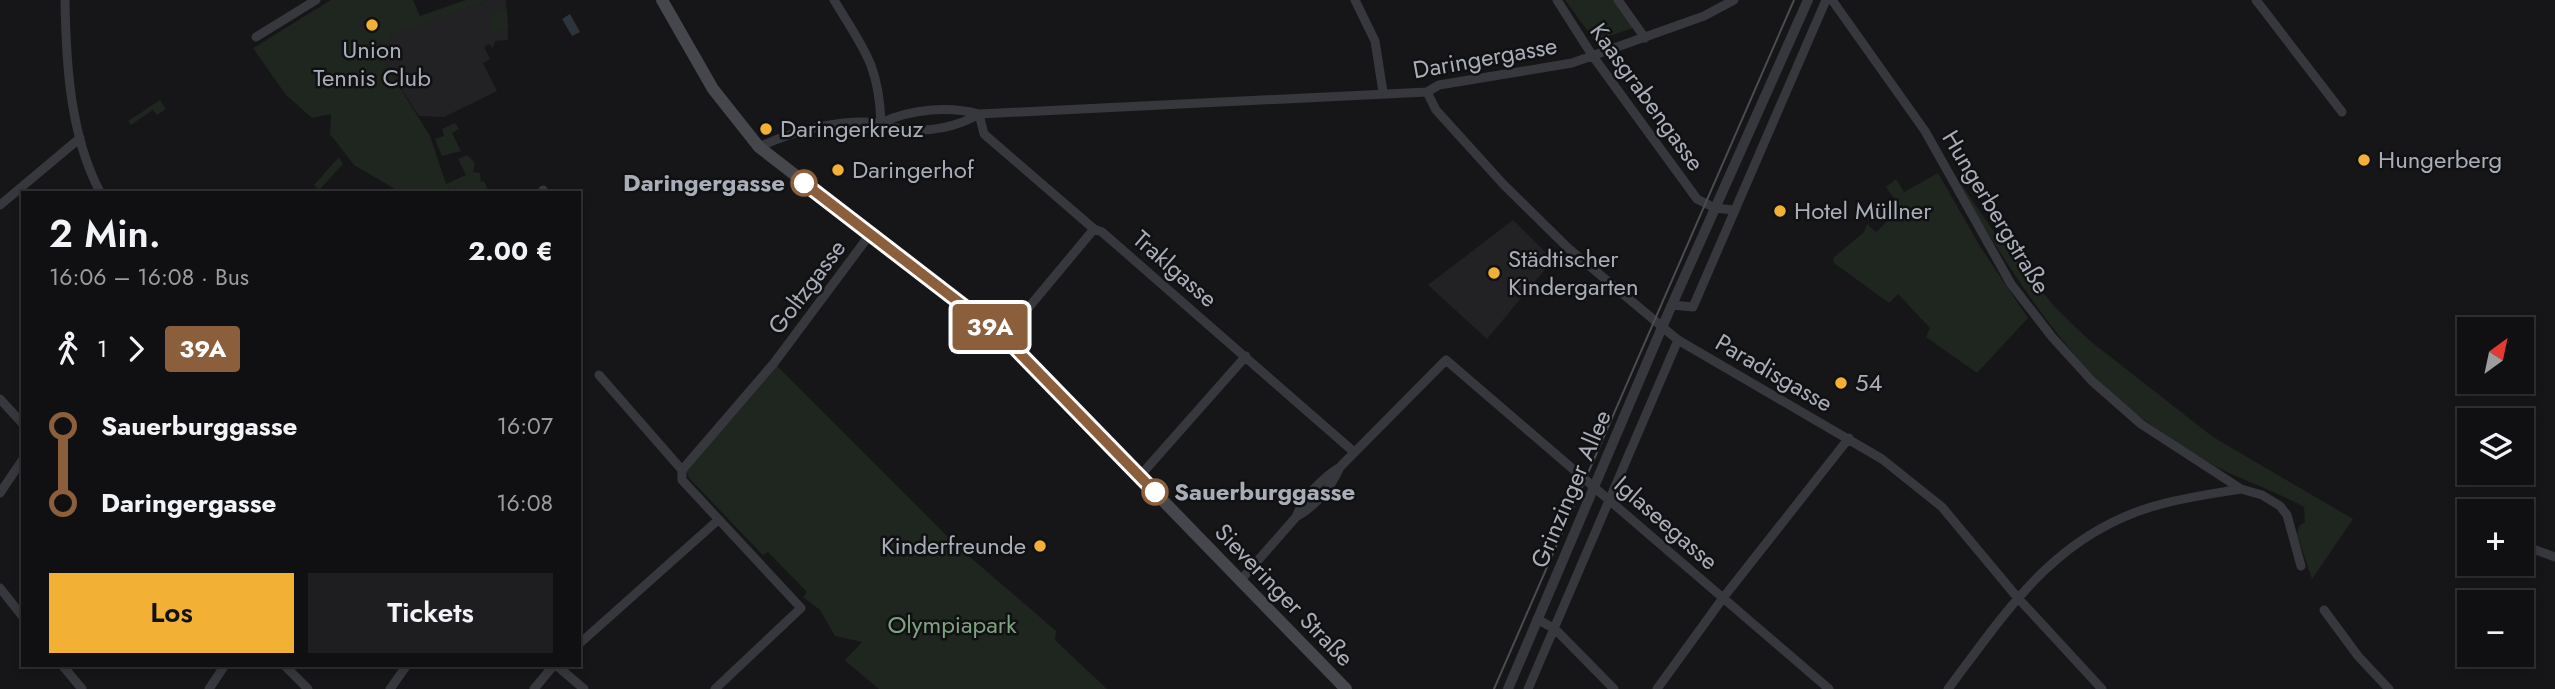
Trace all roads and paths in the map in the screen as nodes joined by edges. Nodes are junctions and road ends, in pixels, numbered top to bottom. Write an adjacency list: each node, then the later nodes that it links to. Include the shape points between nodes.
1 (65, 0): 21 (street, via 70,84)
2 (316, 0): 13 (street)
3 (662, 0): 22 (main road, Sieveringer Straße, via 713,89)
4 (834, 0): 20 (street, via 872,62 880,90)
5 (1355, 0): 16 (street, via 1375,41)
6 (1557, 0): 15 (street, Kaasgrabengasse)
7 (1618, 0): 14 (street, Kaasgrabengasse)
8 (1734, 0): 14 (street, Daringergasse)
9 (1808, 0): 25 (street, Grinzinger Allee)
10 (1826, 0): 26 (street)
11 (1832, 0): 43 (street, Hungerbergstraße, via 1925,131 2011,284 2052,337 2141,424)
12 (2256, 0): 18 (street)
13 (256, 37)
14 (1646, 38): 15 (street, Daringergasse)
15 (1592, 55): 17 (street, Daringergasse, via 1572,63 1439,85); 25 (street, Kaasgrabengasse, via 1697,199)
16 (1383, 92): 17 (street, Daringergasse); 19 (street, Daringergasse)
17 (1427, 92): 30 (street, Paradisgasse, via 1436,110 1504,186 1568,248)
18 (2342, 112)
19 (979, 114): 20 (street, Daringergasse, via 961,109 900,113); 20 (street, Daringergasse, via 959,126 902,129); 27 (street, Traklgasse, via 984,134)
20 (881, 123): 22 (street, Daringergasse, via 804,132)
21 (80, 138): 23 (street); 24 (street)
22 (759, 147): 28 (main road, Sieveringer Straße)
23 (100, 191)
24 (0, 205)
25 (1715, 208): 26 (street); 29 (street, Grinzinger Allee)
26 (1734, 209): 29 (street, via 1693,307)
27 (1094, 229): 31 (street); 33 (street, Traklgasse)
28 (871, 233): 31 (main road, Sieveringer Straße); 40 (street, Goltzgasse, via 774,363)
29 (1672, 304): 30 (street, Grinzinger Allee)
30 (1663, 325): 32 (street, Paradisgasse); 42 (street, Grinzinger Allee)
31 (1004, 337): 41 (main road, Sieveringer Straße)
32 (1678, 340): 37 (street, Paradisgasse); 45 (street, Grinzinger Allee)
33 (1247, 356): 38 (street, Traklgasse); 41 (street)
34 (599, 375): 40 (street)
35 (0, 399): 36 (street)
36 (21, 422)
37 (1849, 438): 52 (street, Paradisgasse, via 1942,507); 53 (street)
38 (1354, 452): 42 (street, Iglaseegasse, via 1446,360); 50 (street, via 1307,511 1296,517)
39 (21, 462): 44 (street)
40 (682, 470): 46 (street, via 682,480)
41 (1139, 477): 50 (main road, Sieveringer Straße)
42 (1595, 487): 45 (street, Iglaseegasse); 56 (street, Grinzinger Allee)
43 (2241, 489): 49 (street, Hungerbergstraße, via 2273,500 2287,516); 52 (street, via 2133,513 2068,548)
44 (0, 493)
45 (1610, 500): 53 (street, Iglaseegasse); 57 (street, Grinzinger Allee)
46 (717, 521): 58 (street); 71 (street, via 802,608)
47 (2536, 550): 48 (street)
48 (2555, 557)
49 (2301, 566)
50 (1240, 581): 72 (main road, Sieveringer Straße)
51 (0, 589): 55 (street)
52 (2017, 597): 78 (street); 79 (street, Paradisgasse)
53 (1723, 598): 76 (street); 77 (street, Iglaseegasse)
54 (2323, 610): 80 (street)
55 (21, 615)
56 (1537, 620): 57 (street); 73 (street, Grinzinger Allee)
57 (1555, 629): 74 (street, Grinzinger Allee); 75 (street)
58 (581, 642)
59 (64, 667): 65 (street)
60 (224, 667): 66 (street)
61 (286, 667): 67 (street)
62 (406, 667): 68 (street)
63 (553, 667): 69 (street)
64 (557, 667): 70 (street)
65 (82, 689)
66 (209, 689)
67 (308, 689)
68 (390, 689)
69 (534, 689)
70 (584, 689)
71 (715, 689)
72 (1346, 689)
73 (1507, 689)
74 (1528, 689)
75 (1614, 689)
76 (1657, 689)
77 (1829, 689)
78 (1948, 689)
79 (2102, 689)
80 (2389, 689)

